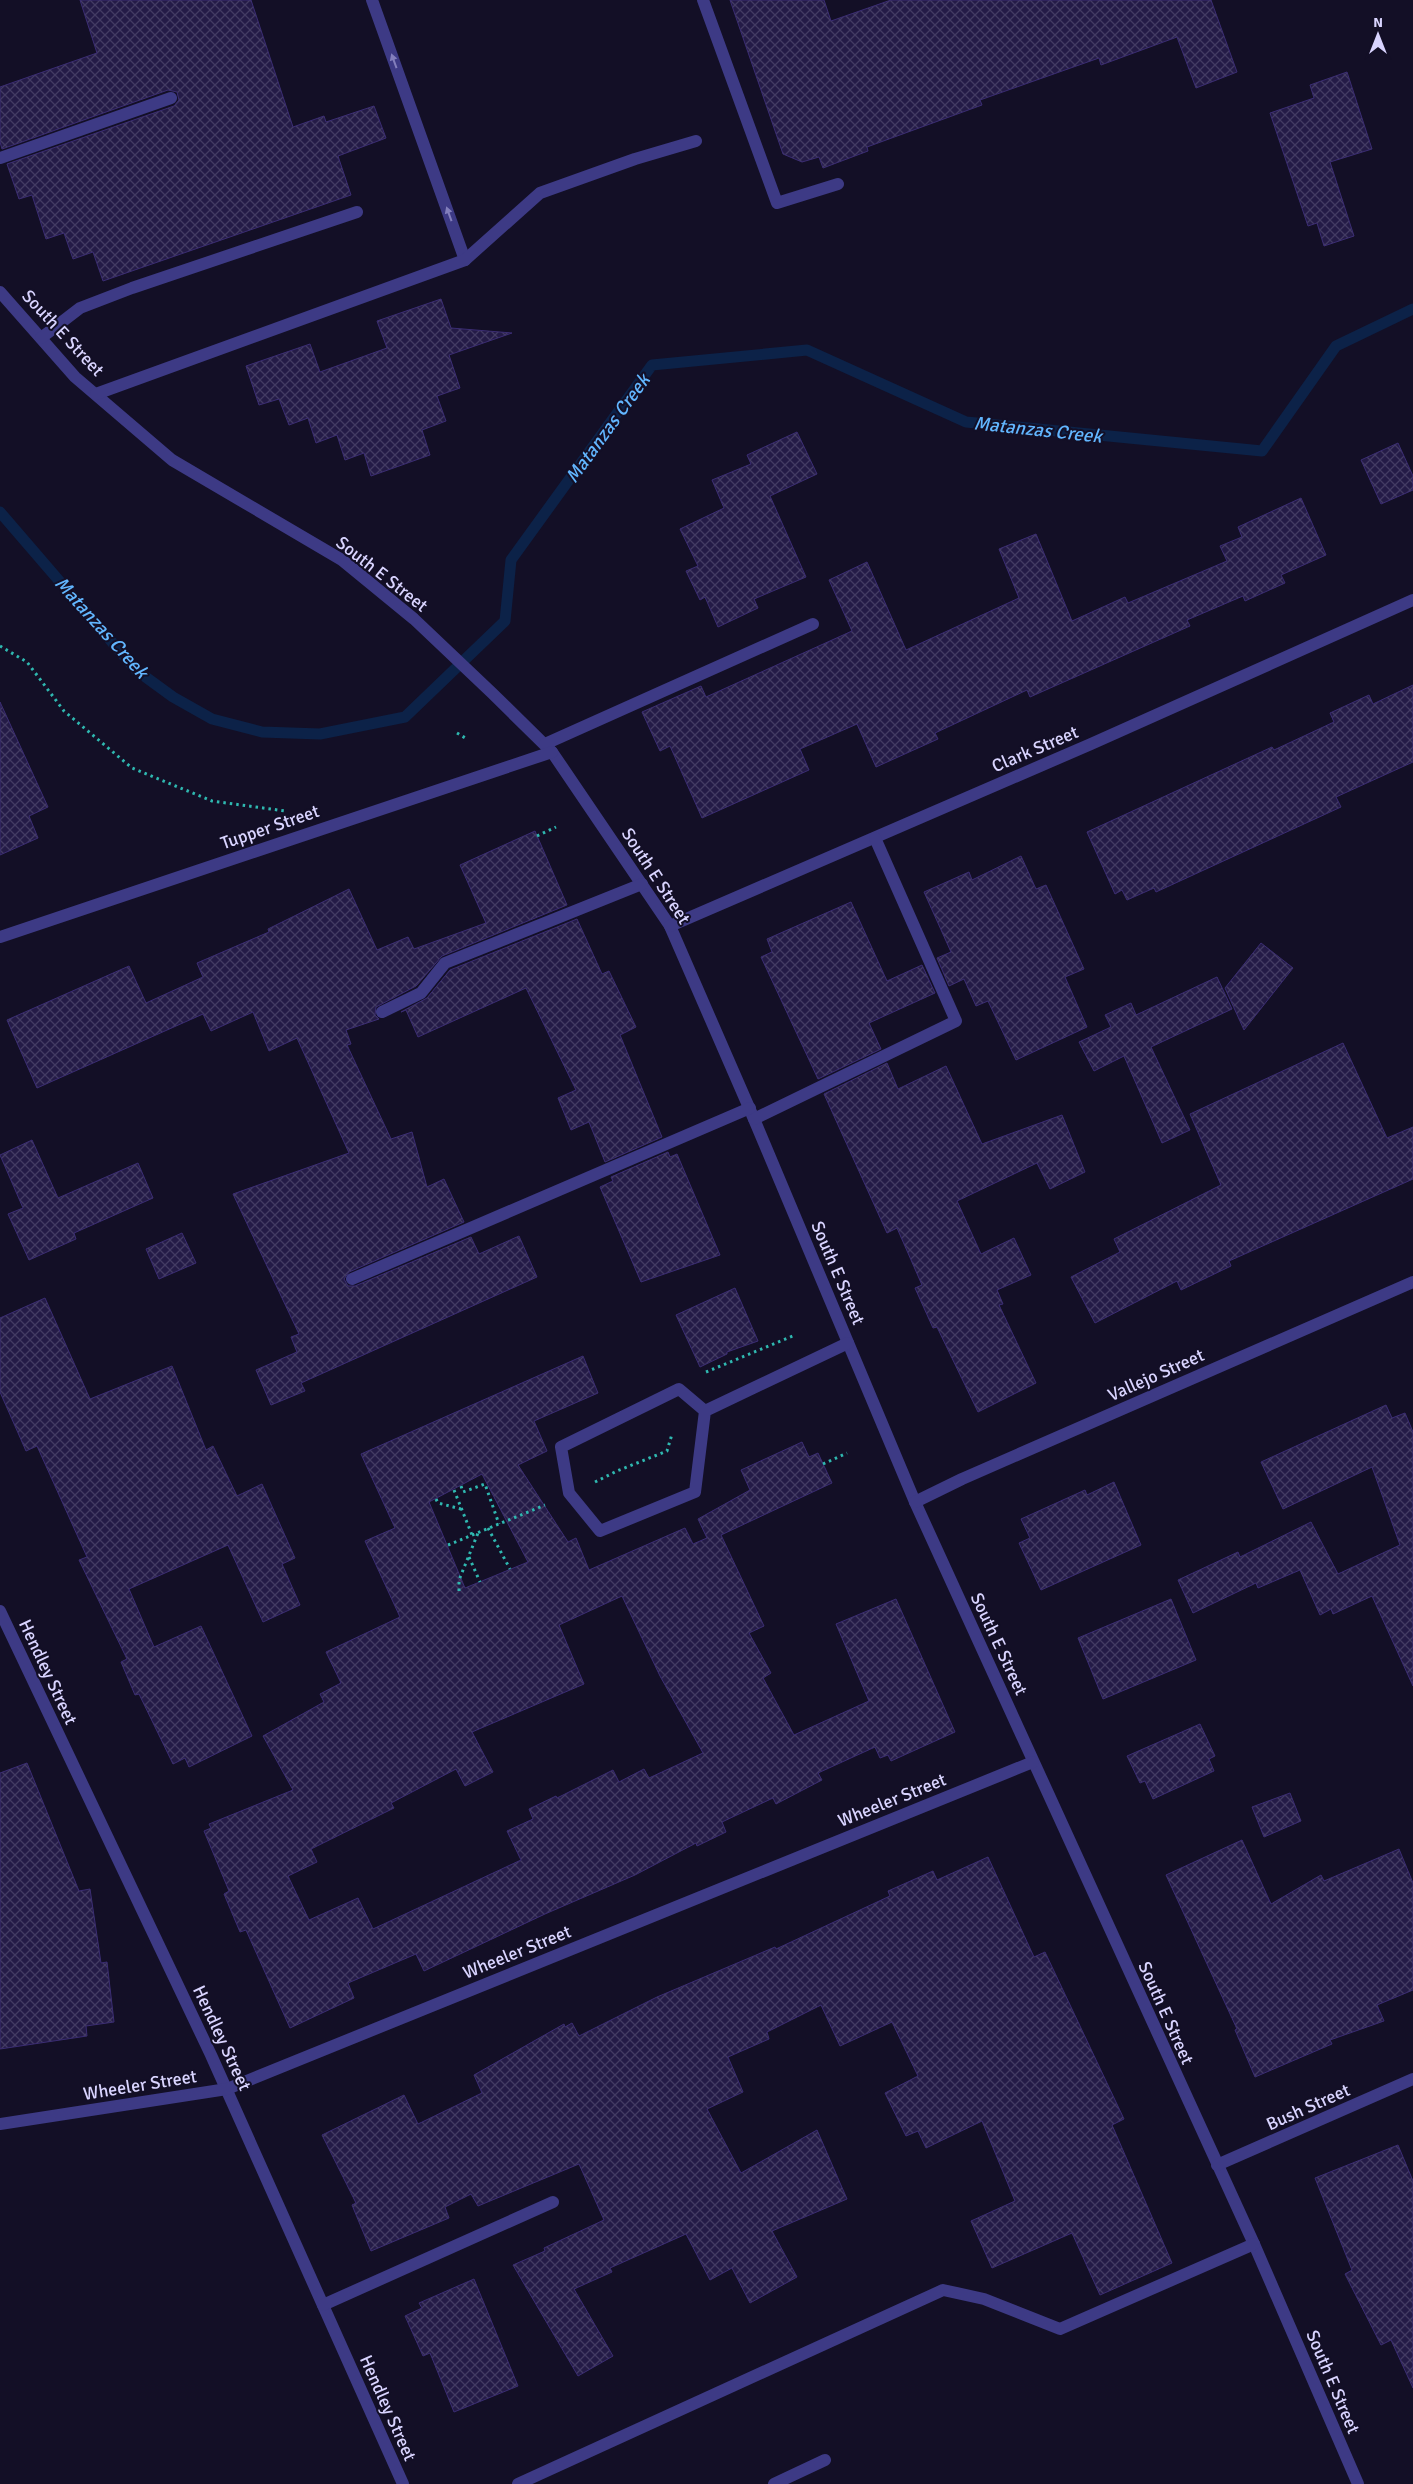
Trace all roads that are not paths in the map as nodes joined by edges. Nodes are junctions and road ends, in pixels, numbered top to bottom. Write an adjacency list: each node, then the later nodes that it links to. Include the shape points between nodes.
1 (372, 0): 8 (street, one-way to 1)
2 (703, 0): 6 (street, via 777,203)
3 (171, 98): 5 (street)
4 (696, 141): 8 (street, via 634,158 540,193)
5 (0, 158)
6 (838, 184)
7 (357, 212): 10 (street, via 80,308)
8 (466, 260): 11 (street)
9 (0, 292): 10 (street, South E Street)
10 (41, 338): 11 (street, South E Street, via 75,377)
11 (96, 394): 14 (street, South E Street, via 172,460 342,560 414,620)
12 (1413, 600): 15 (street, Clark Street)
13 (813, 624): 14 (street, Tupper Street)
14 (548, 748): 16 (street, South E Street); 18 (street, Tupper Street)
15 (875, 838): 17 (street, Clark Street); 20 (street, via 956,1021)
16 (642, 884): 17 (street, South E Street); 19 (street, via 445,963 421,993)
17 (670, 926): 20 (street, South E Street)
18 (0, 937)
19 (382, 1012)
20 (752, 1113): 21 (street); 23 (street, South E Street)
21 (352, 1279)
22 (1413, 1282): 25 (street, Vallejo Street, via 962,1478)
23 (848, 1343): 24 (street); 25 (street, South E Street)
24 (705, 1411): 24 (street, via 679,1389 561,1448 569,1494 600,1531 695,1492)
25 (915, 1502): 27 (street, South E Street)
26 (0, 1611): 29 (street, Hendley Street)
27 (1033, 1762): 29 (street, Wheeler Street); 31 (street, South E Street)
28 (1413, 2080): 31 (street, Bush Street)
29 (227, 2089): 30 (street, Wheeler Street); 34 (street, Hendley Street)
30 (0, 2124)
31 (1216, 2165): 33 (street, South E Street)
32 (553, 2202): 34 (street)
33 (1254, 2244): 36 (street, South E Street); 38 (street, via 1060,2329 984,2300 943,2290)
34 (323, 2305): 37 (street, Hendley Street)
35 (826, 2460): 39 (street)
36 (1353, 2482)
37 (403, 2484)
38 (518, 2484)
39 (774, 2484)

